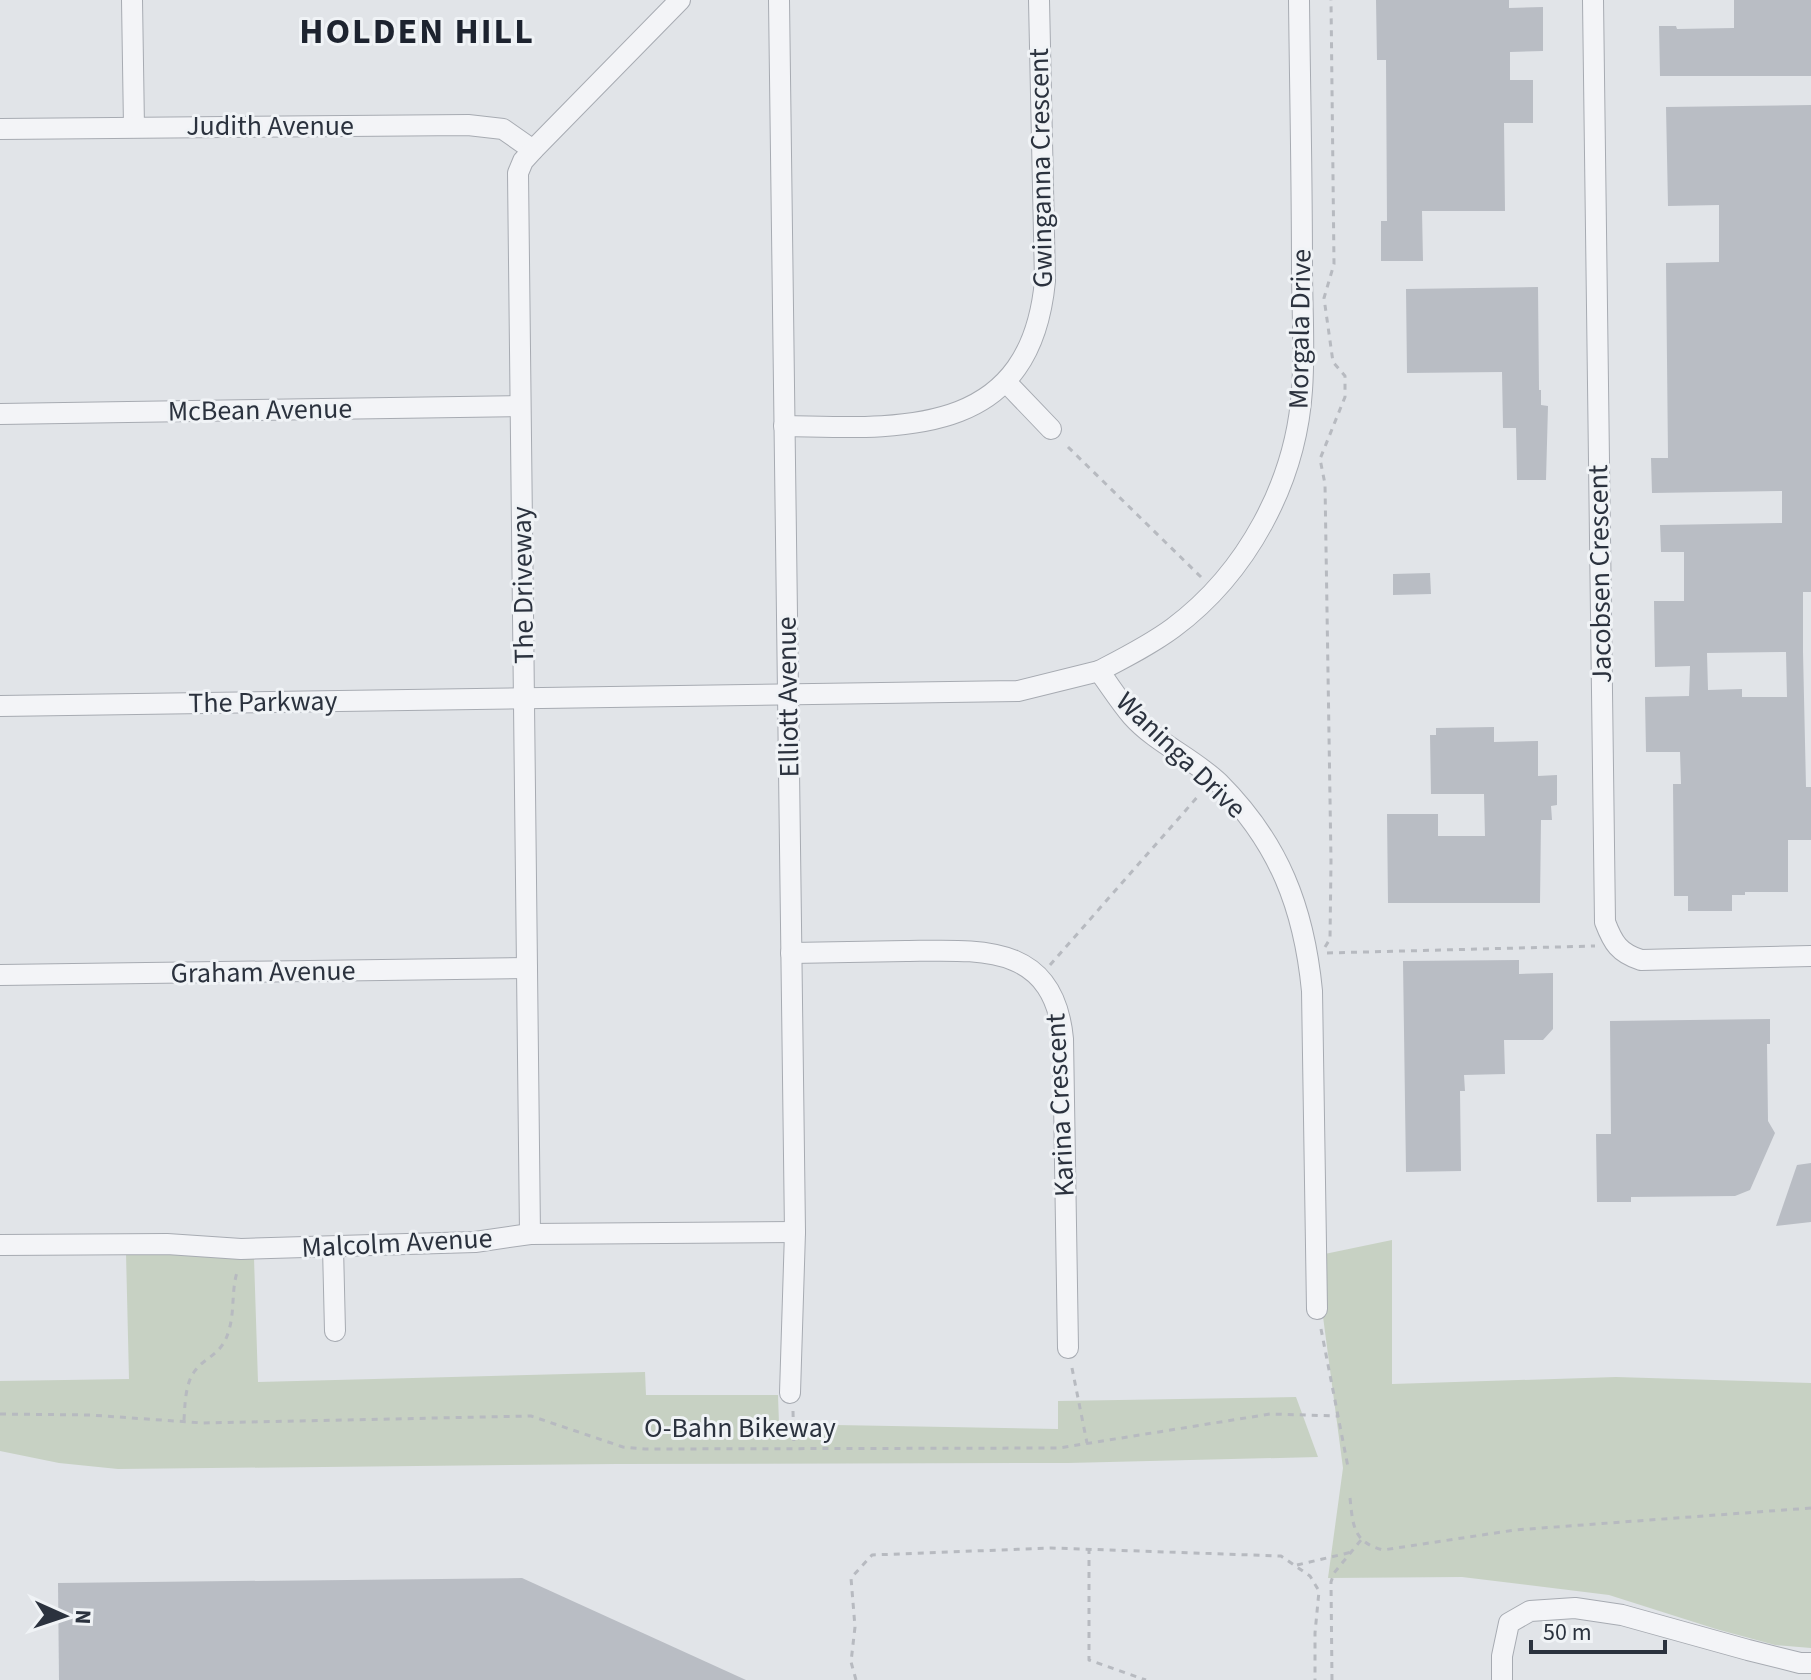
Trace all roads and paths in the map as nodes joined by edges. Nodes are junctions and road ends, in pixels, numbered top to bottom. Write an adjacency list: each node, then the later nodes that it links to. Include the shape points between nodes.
1 (132, 0): 8 (street)
2 (680, 0): 10 (street, The Driveway)
3 (779, 0): 14 (street, Elliott Avenue)
4 (1039, 0): 11 (street, Gwinganna Crescent, via 1045,281 1033,338)
5 (1299, 0): 18 (street, Morgala Drive, via 1302,390 1291,456 1256,537 1222,583 1172,629)
6 (1331, 0): 23 (path, via 1334,264 1324,298 1333,362 1345,376 1345,397 1320,459 1325,484 1331,861 1330,939 1320,954)
7 (1593, 0): 23 (street, Jacobsen Crescent, via 1604,899 1605,922)
8 (134, 127): 9 (street, Judith Avenue); 10 (street, Judith Avenue, via 487,125 503,129)
9 (0, 129)
10 (533, 150): 12 (street, The Driveway, via 518,173)
11 (1006, 382): 14 (street, Gwinganna Crescent, via 979,403 929,421 865,428); 15 (street)
12 (519, 406): 13 (street, McBean Avenue); 20 (street, The Driveway)
13 (0, 414)
14 (784, 426): 19 (street, Elliott Avenue)
15 (1051, 429)
16 (1068, 447): 17 (path)
17 (1203, 579)
18 (1099, 671): 19 (street, Waninga Drive, via 1018,691); 22 (street, Waninga Drive, via 1133,717)
19 (789, 696): 20 (street, Waninga Drive); 24 (street, Elliott Avenue)
20 (525, 699): 21 (street, The Parkway); 26 (street, The Driveway)
21 (0, 706)
22 (1214, 779): 28 (path); 34 (street, Waninga Drive, via 1272,848 1295,901 1308,954)
23 (1615, 946): 25 (street, via 1641,960)
24 (791, 953): 28 (street, Karina Crescent, via 986,951); 29 (street, Elliott Avenue)
25 (1811, 956)
26 (527, 968): 27 (street, Graham Avenue); 30 (street, The Driveway)
27 (0, 975)
28 (1039, 978): 36 (street, Karina Crescent, via 1055,999 1063,1039)
29 (795, 1232): 30 (street, Malcolm Avenue); 37 (street, Elliott Avenue)
30 (530, 1234): 32 (street, Malcolm Avenue, via 475,1242)
31 (0, 1245): 33 (street, Malcolm Avenue)
32 (333, 1247): 33 (street, Malcolm Avenue); 35 (street)
33 (241, 1249): 40 (path, via 229,1329 223,1346 195,1371)
34 (1317, 1309): 39 (path)
35 (335, 1331)
36 (1068, 1348): 41 (path)
37 (790, 1393): 42 (path)
38 (0, 1414): 40 (path, O-Bahn Bikeway)
39 (1339, 1416): 41 (path, O-Bahn Bikeway, via 1270,1414); 43 (path)
40 (184, 1422): 42 (path, O-Bahn Bikeway, via 531,1416 623,1447)
41 (1087, 1444): 42 (path, O-Bahn Bikeway)
42 (794, 1447)
43 (1348, 1467)
44 (1350, 1498): 46 (path, via 1352,1522)
45 (1811, 1508): 46 (path, via 1515,1530 1383,1550)
46 (1361, 1540): 48 (path)
47 (1089, 1548): 49 (path, via 1281,1556); 51 (path, via 872,1555 851,1578 851,1662); 52 (path, via 1089,1660)
48 (1352, 1552): 49 (path); 54 (path, via 1331,1582)
49 (1297, 1565): 53 (path, via 1319,1591)
50 (1804, 1669): 55 (street, via 1622,1615 1575,1608 1530,1611 1509,1623)
51 (856, 1680)
52 (1146, 1680)
53 (1315, 1680)
54 (1332, 1680)
55 (1502, 1680)

